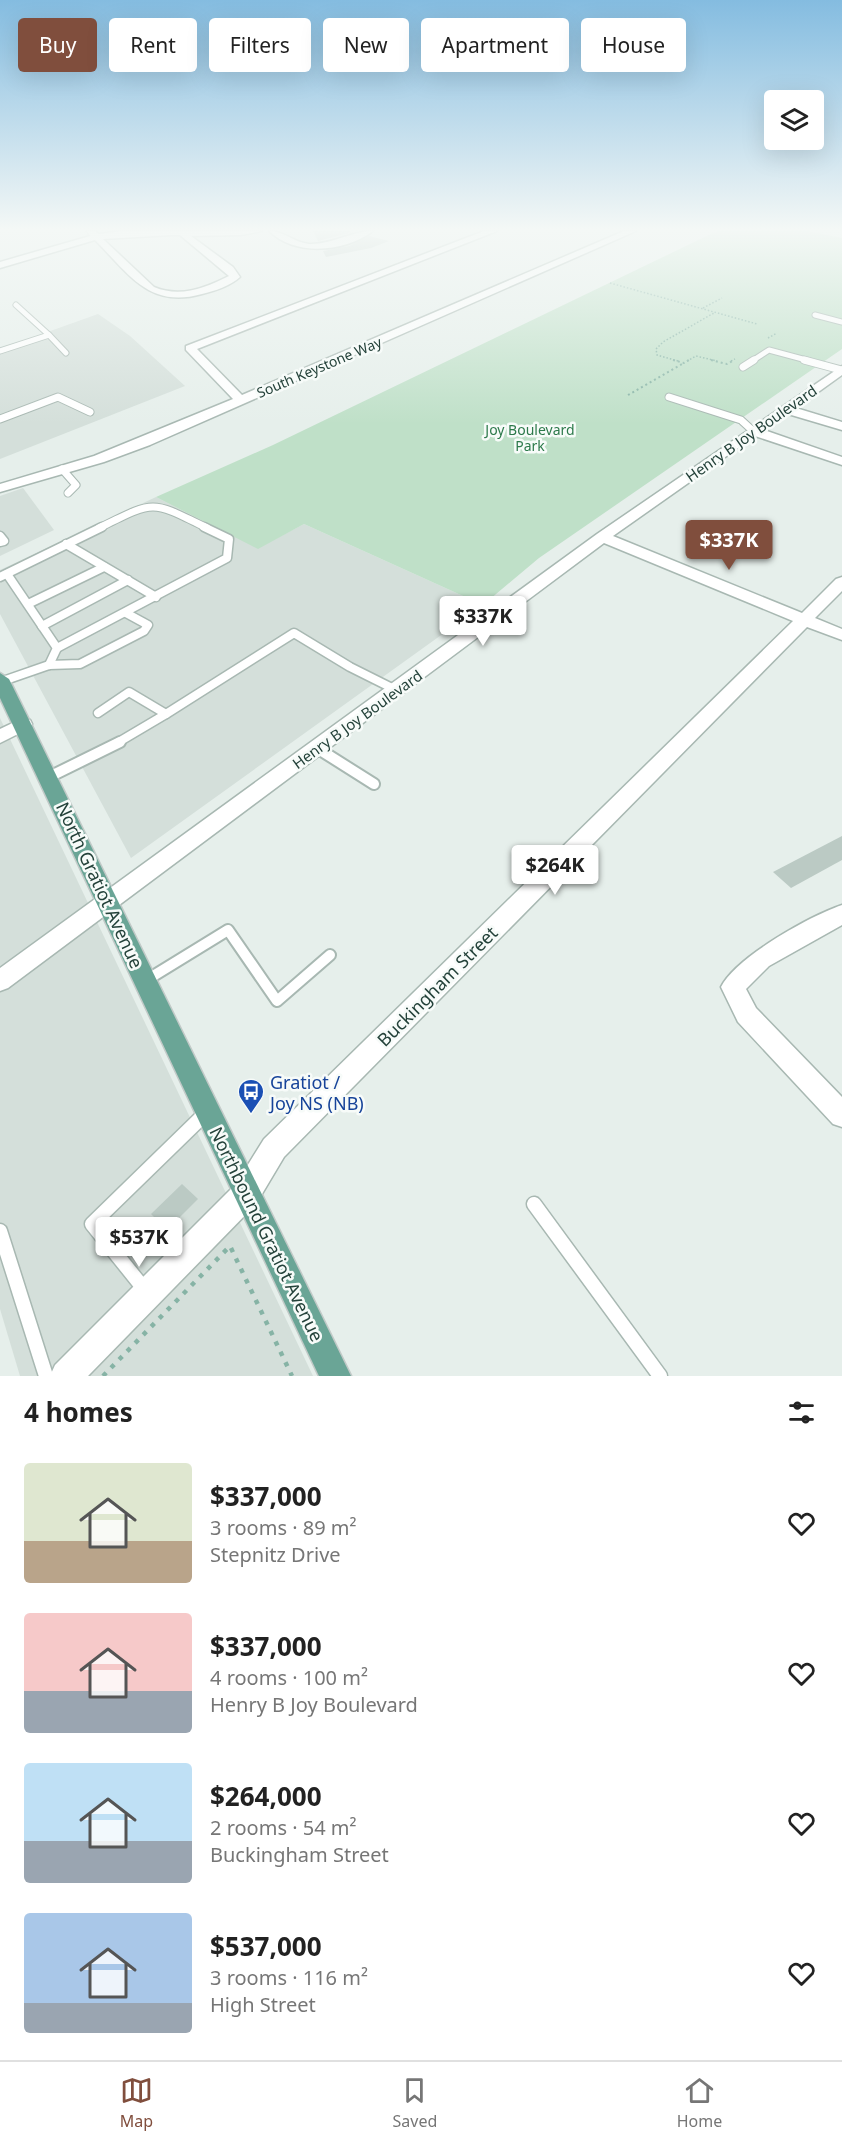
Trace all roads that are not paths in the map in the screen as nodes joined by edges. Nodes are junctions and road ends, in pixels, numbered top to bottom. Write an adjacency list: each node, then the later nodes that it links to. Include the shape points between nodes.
1 (327, 295): 12 (street, via 190,348)
2 (485, 295): 12 (street, South Keystone Way)
3 (16, 306): 6 (lane)
4 (815, 315): 5 (lane)
5 (842, 322)
6 (49, 335): 7 (lane); 8 (lane)
7 (0, 351)
8 (66, 353)
9 (743, 367): 10 (lane, via 769,350)
10 (842, 370): 13 (street, Henry B Joy Boulevard)
11 (669, 397): 17 (lane, via 741,420)
12 (242, 401): 19 (street, South Keystone Way, via 121,452)
13 (786, 409): 16 (street); 17 (street, Henry B Joy Boulevard)
14 (90, 412): 15 (lane, via 58,397)
15 (0, 419)
16 (842, 426)
17 (753, 431): 18 (street); 23 (street, Henry B Joy Boulevard)
18 (842, 461)
19 (62, 469): 20 (street, South Keystone Way); 21 (lane, via 76,485)
20 (0, 488)
21 (68, 493)
22 (0, 536): 24 (lane, via 4,540)
23 (602, 537): 33 (street); 39 (street, Henry B Joy Boulevard)
24 (0, 542)
25 (66, 544): 26 (lane); 27 (lane); 30 (lane, via 144,506 163,506 229,539 227,558)
26 (104, 567): 28 (lane); 31 (lane)
27 (4, 575): 31 (lane)
28 (128, 580): 30 (lane); 34 (lane)
29 (842, 582): 33 (street, Buckingham Street)
30 (156, 597): 32 (lane)
31 (28, 604): 34 (lane)
32 (126, 613): 36 (lane); 37 (lane, via 148,625 144,631 80,664)
33 (805, 620): 35 (street); 54 (street, Buckingham Street, via 274,1148)
34 (42, 626): 36 (lane)
35 (842, 635)
36 (57, 648): 37 (lane)
37 (49, 665): 38 (lane)
38 (0, 681): 42 (main road, North Gratiot Avenue)
39 (396, 690): 41 (lane, via 294,633); 44 (street, Henry B Joy Boulevard)
40 (98, 713): 41 (lane, via 129,692)
41 (166, 714): 45 (lane)
42 (22, 724): 43 (street); 45 (main road, North Gratiot Avenue)
43 (0, 737)
44 (317, 748): 46 (lane); 47 (street, Henry B Joy Boulevard)
45 (49, 777): 47 (main road, North Gratiot Avenue)
46 (374, 784)
47 (108, 902): 50 (street, Henry B Joy Boulevard); 51 (main road, North Gratiot Avenue)
48 (842, 914): 53 (street, via 760,959 733,987 747,1015)
49 (330, 955): 51 (lane, via 277,1001 228,930)
50 (0, 981)
51 (145, 981): 52 (main road, North Gratiot Avenue)
52 (203, 1102): 54 (main road, Northbound Gratiot Avenue); 57 (lane, via 92,1224)
53 (842, 1115)
54 (246, 1194): 57 (street, Buckingham Street); 60 (main road, Northbound Gratiot Avenue)
55 (534, 1204): 61 (lane)
56 (0, 1231): 58 (lane)
57 (148, 1294): 59 (street, Buckingham Street)
58 (46, 1376)
59 (66, 1376)
60 (335, 1376)
61 (660, 1376)

